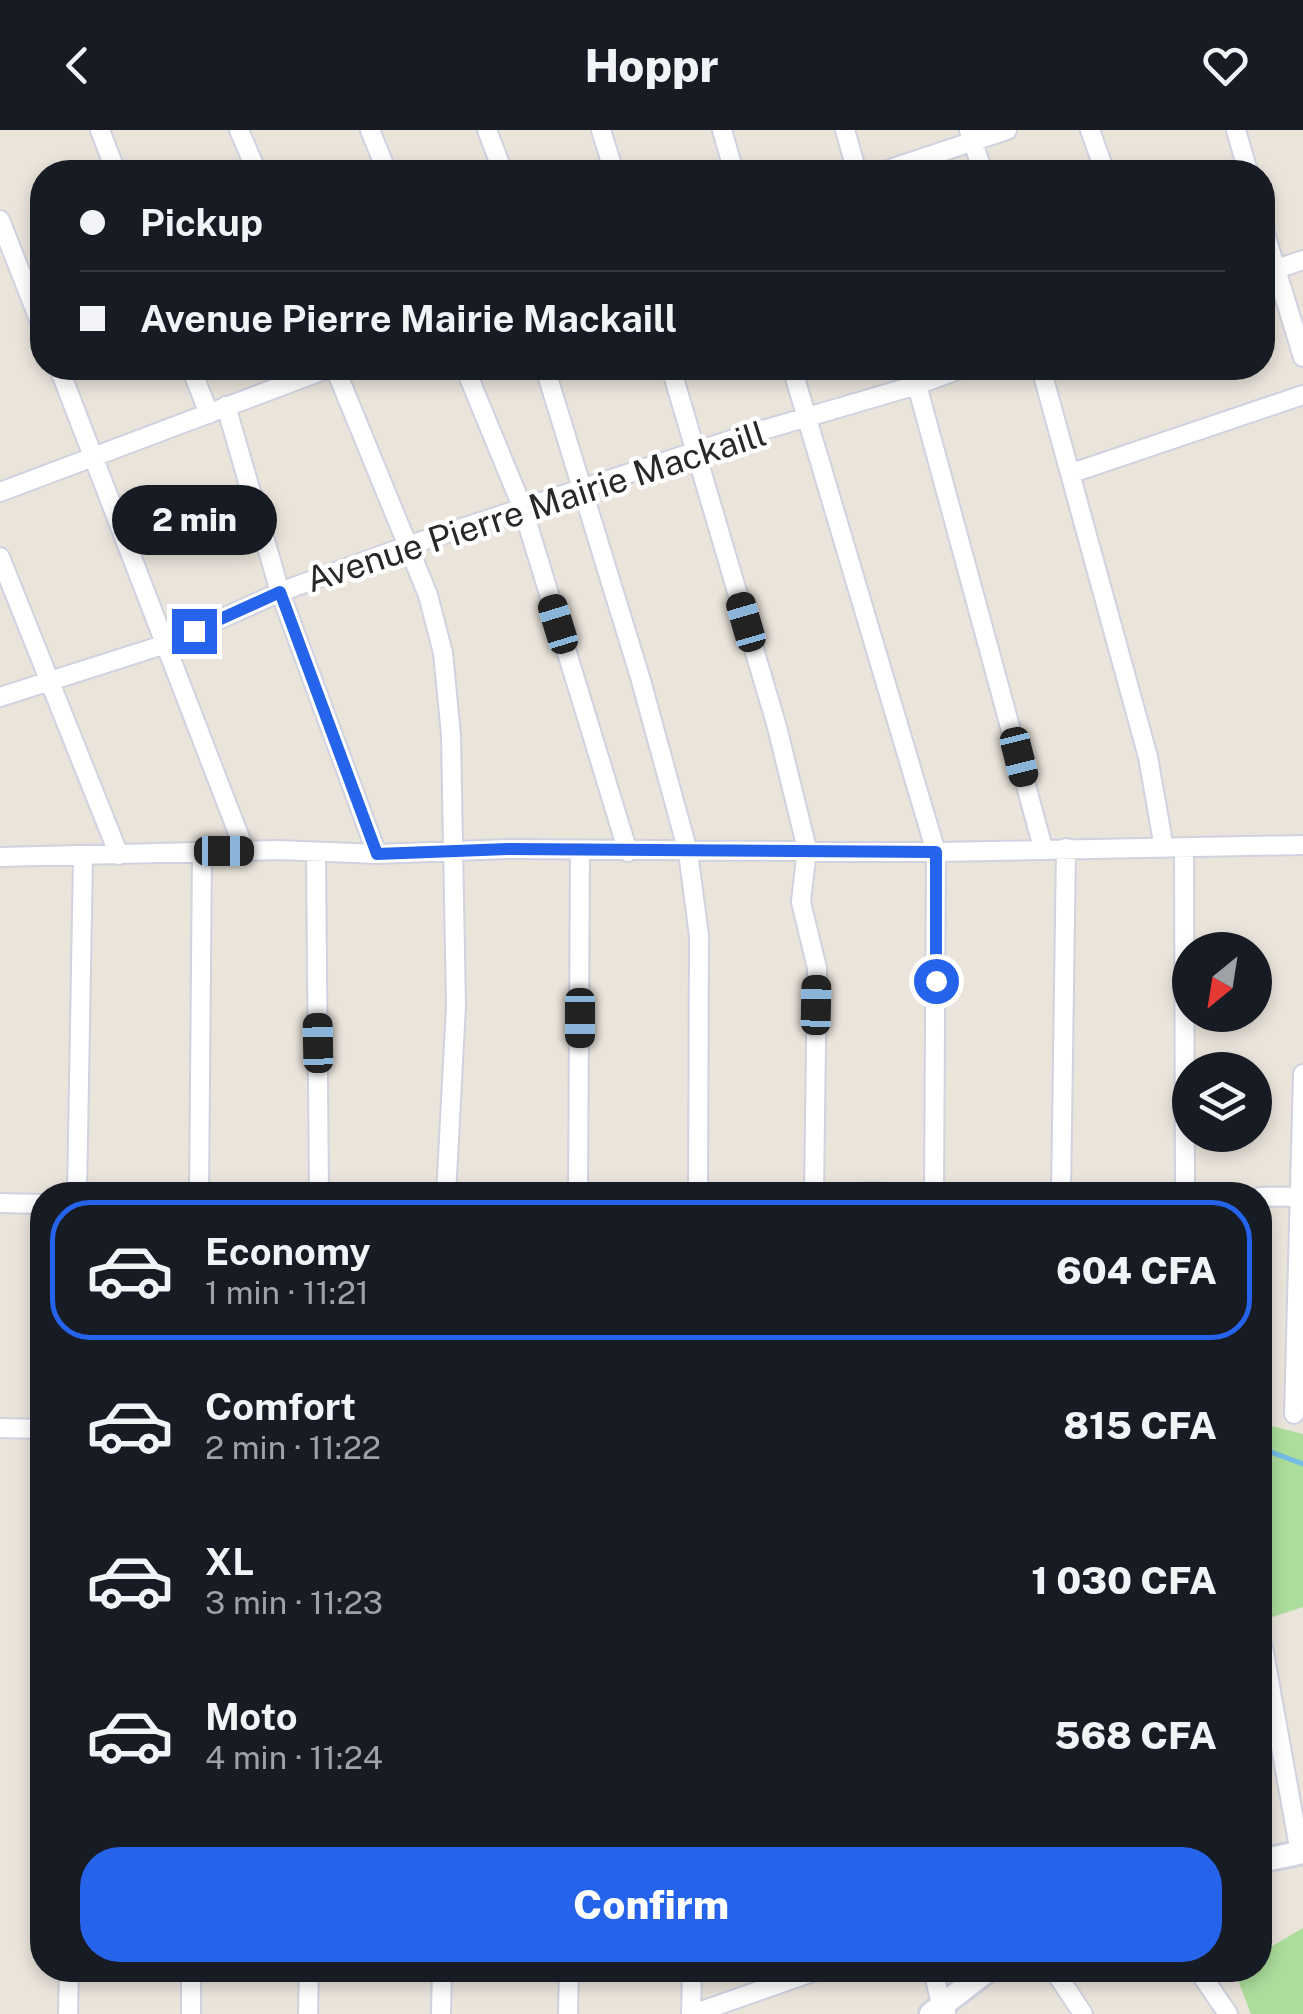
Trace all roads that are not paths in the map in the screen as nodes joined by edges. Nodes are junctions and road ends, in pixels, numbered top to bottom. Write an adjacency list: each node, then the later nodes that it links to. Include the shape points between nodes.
1 (100, 130): 12 (street)
2 (239, 130): 13 (street)
3 (370, 130): 14 (street)
4 (486, 130): 15 (street)
5 (601, 130): 16 (street)
6 (722, 130): 17 (street)
7 (845, 130): 18 (street)
8 (1007, 130): 11 (street)
9 (1090, 130): 21 (street)
10 (1236, 130): 22 (street)
11 (971, 136): 19 (street); 20 (street)
12 (111, 160)
13 (252, 160)
14 (381, 160)
15 (498, 160)
16 (610, 160)
17 (731, 160)
18 (854, 160)
19 (911, 160)
20 (978, 160)
21 (1101, 160)
22 (1245, 160)
23 (0, 220): 27 (street)
24 (1303, 260): 25 (street)
25 (1275, 270)
26 (1275, 287): 28 (street)
27 (30, 296)
28 (1303, 357)
29 (63, 380): 45 (street)
30 (196, 380): 42 (street)
31 (299, 380): 41 (street)
32 (337, 380): 50 (street)
33 (470, 380): 49 (street)
34 (550, 380): 47 (street)
35 (674, 380): 44 (street)
36 (795, 380): 43 (street)
37 (906, 380): 43 (street, Avenue Pierre Mairie Mackaill)
38 (917, 380): 57 (street)
39 (1045, 380): 46 (street)
40 (1303, 395): 46 (street)
41 (226, 406): 42 (street); 52 (street)
42 (209, 414): 45 (street)
43 (806, 419): 44 (street, Avenue Pierre Mairie Mackaill); 68 (street)
44 (696, 454): 47 (street, Avenue Pierre Mairie Mackaill); 61 (street)
45 (94, 458): 48 (street); 53 (street)
46 (1072, 474): 59 (street, via 1148,757)
47 (584, 488): 49 (street, Avenue Pierre Mairie Mackaill); 67 (street)
48 (0, 492)
49 (522, 509): 50 (street, Avenue Pierre Mairie Mackaill); 66 (street)
50 (407, 546): 52 (street, Avenue Pierre Mairie Mackaill); 65 (street, via 443,652)
51 (0, 557): 54 (street)
52 (280, 592): 53 (street, Avenue Pierre Mairie Mackaill); 70 (street)
53 (166, 644): 54 (street, Avenue Pierre Mairie Mackaill); 64 (street)
54 (49, 681): 55 (street, Avenue Pierre Mairie Mackaill); 71 (street)
55 (0, 697)
56 (1303, 845): 60 (street)
57 (1043, 848): 58 (street); 68 (street)
58 (1066, 848): 59 (street); 83 (street)
59 (1164, 848): 60 (street)
60 (1184, 848): 84 (street)
61 (808, 849): 67 (street); 68 (street); 81 (street, via 802,902 817,968)
62 (580, 850): 65 (street); 66 (street); 79 (street)
63 (202, 851): 64 (street); 71 (street); 76 (street)
64 (245, 851): 69 (street)
65 (451, 851): 70 (street); 78 (street, via 456,1006)
66 (628, 852): 67 (street)
67 (688, 852): 80 (street, via 699,936)
68 (936, 852): 82 (street)
69 (316, 853): 70 (street); 77 (street)
70 (377, 854)
71 (119, 855): 72 (street)
72 (83, 856): 73 (street); 75 (street)
73 (0, 857)
74 (1303, 1074): 85 (street)
75 (77, 1182)
76 (199, 1182)
77 (320, 1182)
78 (447, 1182)
79 (578, 1182)
80 (698, 1182)
81 (817, 1182)
82 (933, 1182)
83 (1061, 1182)
84 (1185, 1182)
85 (1302, 1196): 86 (street); 89 (street)
86 (1272, 1197)
87 (0, 1203): 88 (street)
88 (30, 1204)
89 (1294, 1414)
90 (0, 1428): 91 (street)
91 (30, 1429)
92 (1272, 1696): 93 (street)
93 (1301, 1852): 94 (street)
94 (1272, 1858)
95 (69, 1982): 107 (street)
96 (191, 1982): 108 (street)
97 (308, 1982): 109 (street)
98 (442, 1982): 110 (street)
99 (569, 1982): 111 (street)
100 (692, 1982): 112 (street)
101 (782, 1982): 112 (street)
102 (935, 1982): 106 (street)
103 (974, 1982): 106 (street)
104 (1062, 1982): 113 (street)
105 (1206, 1982): 114 (street)
106 (940, 2011)
107 (68, 2014)
108 (191, 2014)
109 (308, 2014)
110 (442, 2014)
111 (568, 2014)
112 (692, 2014)
113 (1082, 2014)
114 (1228, 2014)

